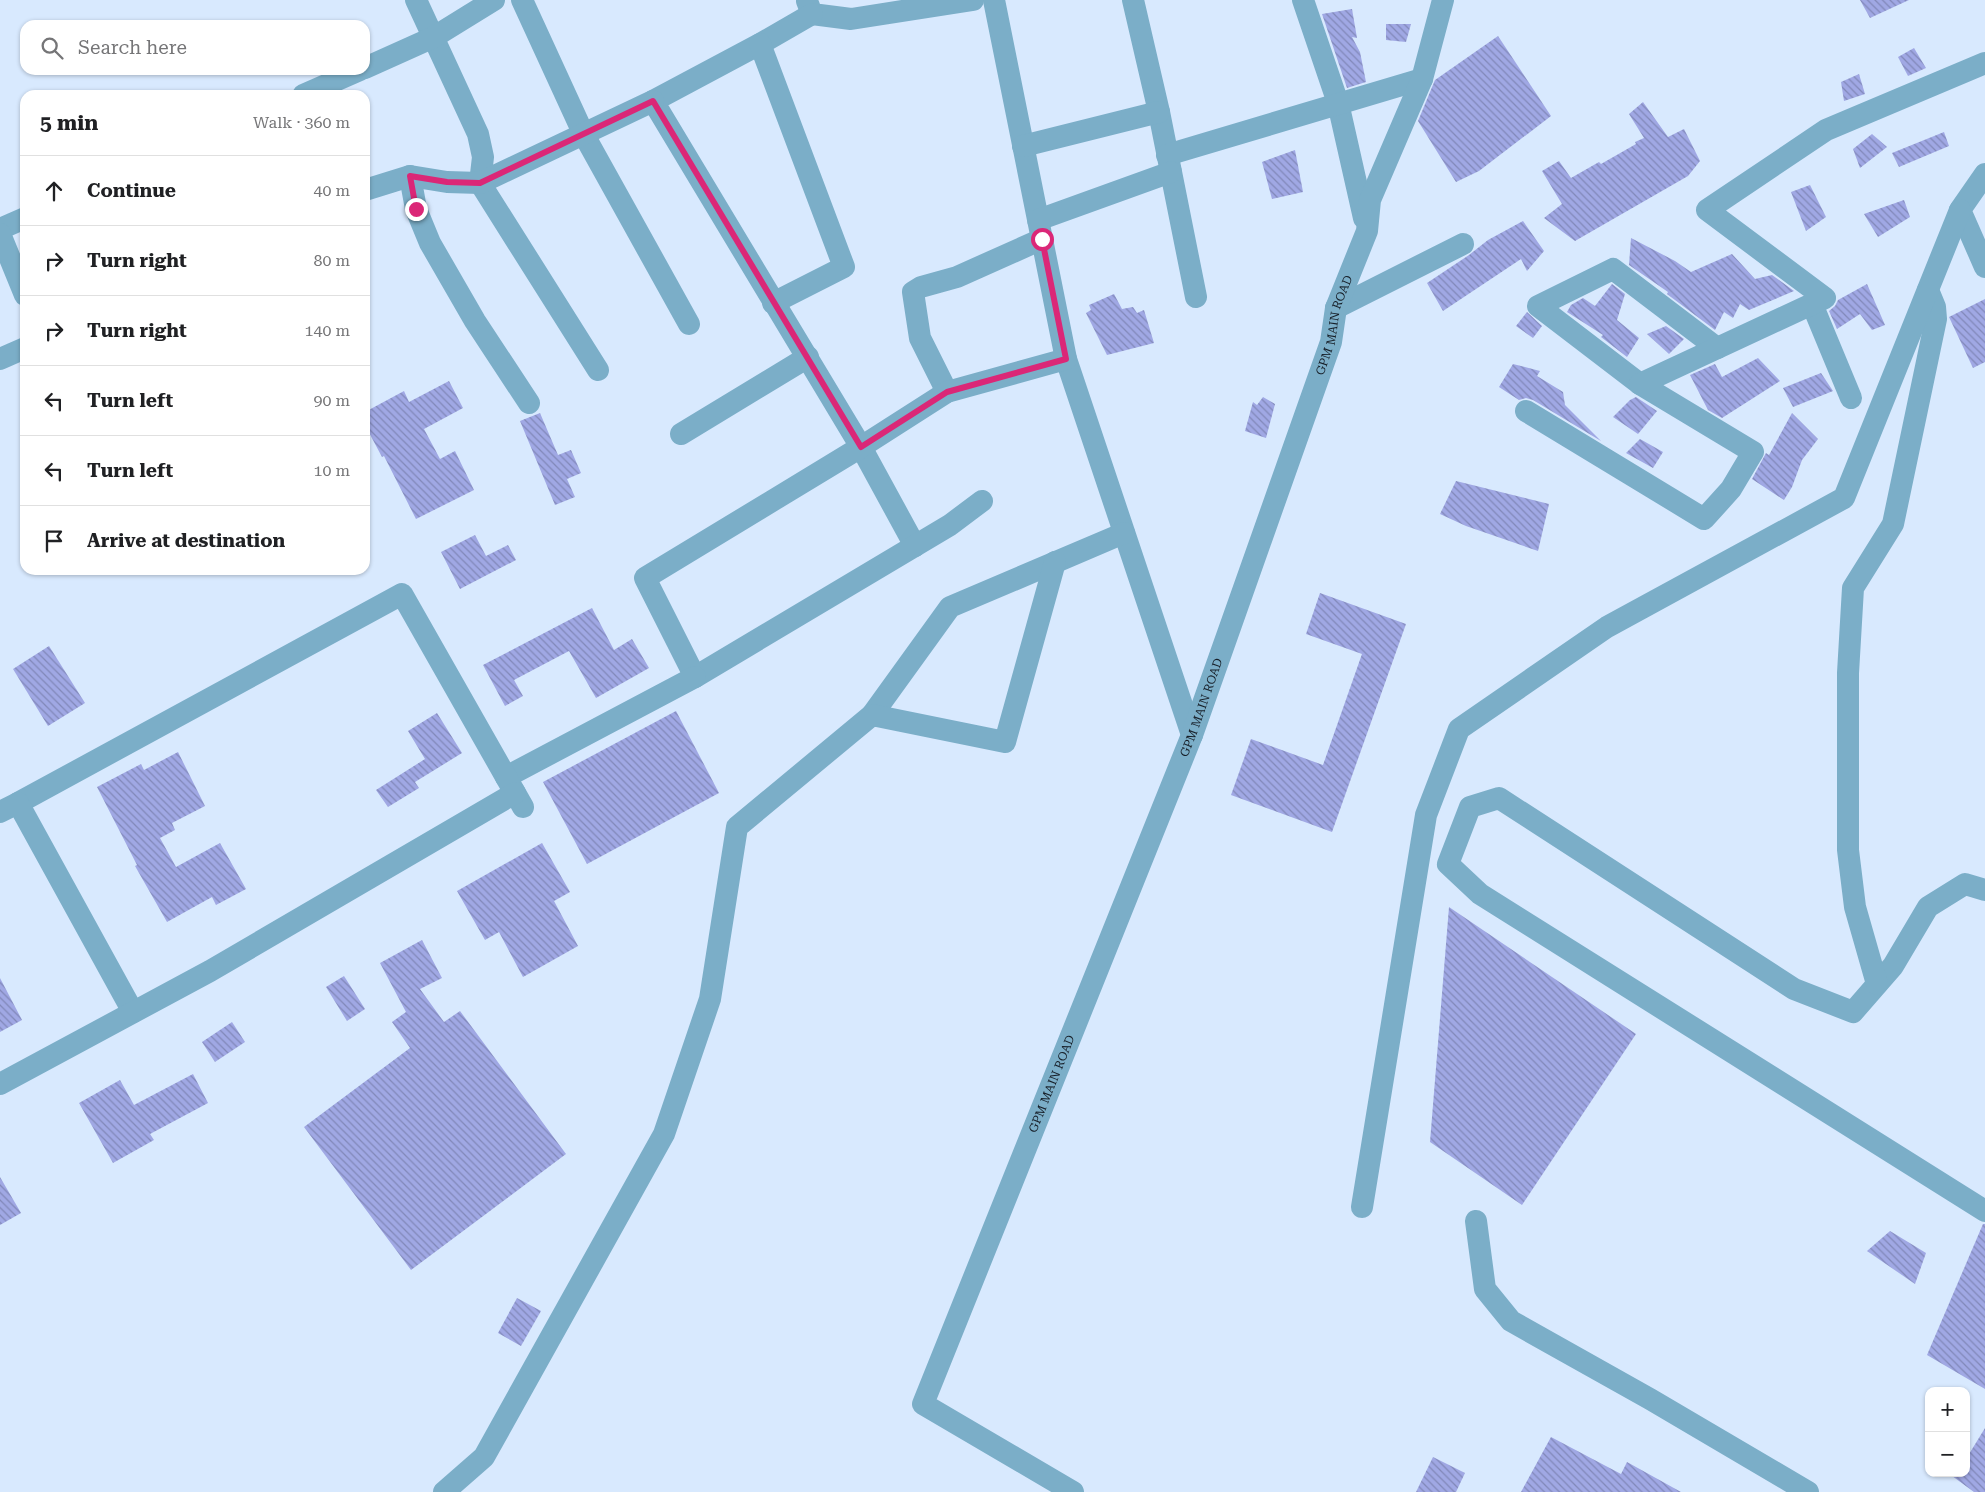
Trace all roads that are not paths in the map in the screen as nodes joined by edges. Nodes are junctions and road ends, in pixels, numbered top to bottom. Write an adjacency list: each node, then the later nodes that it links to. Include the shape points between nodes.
1 (416, 0): 10 (street)
2 (494, 0): 10 (street)
3 (522, 0): 20 (street)
4 (973, 0): 9 (street, via 851,19)
5 (994, 0): 21 (street)
6 (1133, 0): 19 (street)
7 (1303, 0): 18 (street)
8 (1443, 0): 15 (street, GPM MAIN ROAD)
9 (810, 7): 11 (street)
10 (434, 37): 13 (street); 25 (street, via 478,134 483,157)
11 (760, 44): 17 (street); 38 (street, via 844,267)
12 (1985, 63): 39 (street, via 1826,130 1707,210 1825,298)
13 (370, 66)
14 (349, 75): 16 (street)
15 (1422, 79): 18 (street); 31 (street, GPM MAIN ROAD, via 1370,200)
16 (314, 90)
17 (653, 101): 20 (street); 38 (street)
18 (1338, 103): 22 (street); 31 (street)
19 (1159, 112): 21 (street); 22 (street)
20 (584, 135): 25 (street); 41 (street)
21 (1023, 146): 30 (street)
22 (1169, 163): 30 (street); 37 (street)
23 (1985, 174): 27 (street)
24 (410, 176): 25 (street); 26 (street); 51 (street, via 416,209 430,243 475,321)
25 (480, 183): 47 (street)
26 (370, 188)
27 (1960, 210): 34 (street); 36 (street)
28 (20, 220): 29 (street)
29 (0, 229)
30 (1040, 230): 46 (street); 49 (street, via 957,277 912,292 920,338)
31 (1367, 231): 40 (street, GPM MAIN ROAD)
32 (0, 234): 35 (street)
33 (1463, 244): 40 (street)
34 (1985, 267)
35 (20, 283)
36 (1928, 290): 65 (street, via 1936,319 1892,524 1853,588 1848,673 1848,850 1856,907); 68 (street, via 1844,498 1607,628 1459,729 1426,814)
37 (1196, 297)
38 (774, 303): 44 (street)
39 (1812, 304): 42 (street); 50 (street)
40 (1336, 308): 61 (street, GPM MAIN ROAD, via 1331,342)
41 (689, 324)
42 (1717, 348): 48 (street); 48 (street, via 1613,269 1538,306)
43 (20, 350): 45 (street)
44 (808, 357): 53 (street); 54 (street)
45 (0, 359)
46 (1066, 359): 49 (street); 56 (street)
47 (598, 370)
48 (1640, 384): 52 (street, via 1753,452 1731,489 1704,519)
49 (947, 392): 54 (street)
50 (1851, 398)
51 (529, 403)
52 (1526, 411)
53 (681, 434)
54 (861, 447): 57 (street); 59 (street, via 645,578)
55 (982, 501): 57 (street)
56 (1124, 533): 58 (street); 61 (street)
57 (915, 546): 59 (street)
58 (1055, 562): 60 (street, via 950,607); 60 (street, via 1005,742)
59 (695, 677): 62 (street)
60 (872, 715): 71 (street, via 738,826 710,999 664,1134 484,1457)
61 (1192, 735): 72 (street, GPM MAIN ROAD, via 923,1404)
62 (515, 792): 63 (street, via 402,594); 66 (street, via 210,971)
63 (9, 808): 66 (street)
64 (1985, 890): 65 (street, via 1965,884 1928,906 1893,966)
65 (1877, 984): 69 (street, via 1853,1012 1794,989 1499,798 1470,807 1448,864 1480,894)
66 (133, 1012): 67 (street)
67 (0, 1084)
68 (1362, 1207)
69 (1985, 1211)
70 (1476, 1220): 73 (street, via 1486,1289 1511,1321)
71 (444, 1492)
72 (1073, 1492)
73 (1808, 1492)

